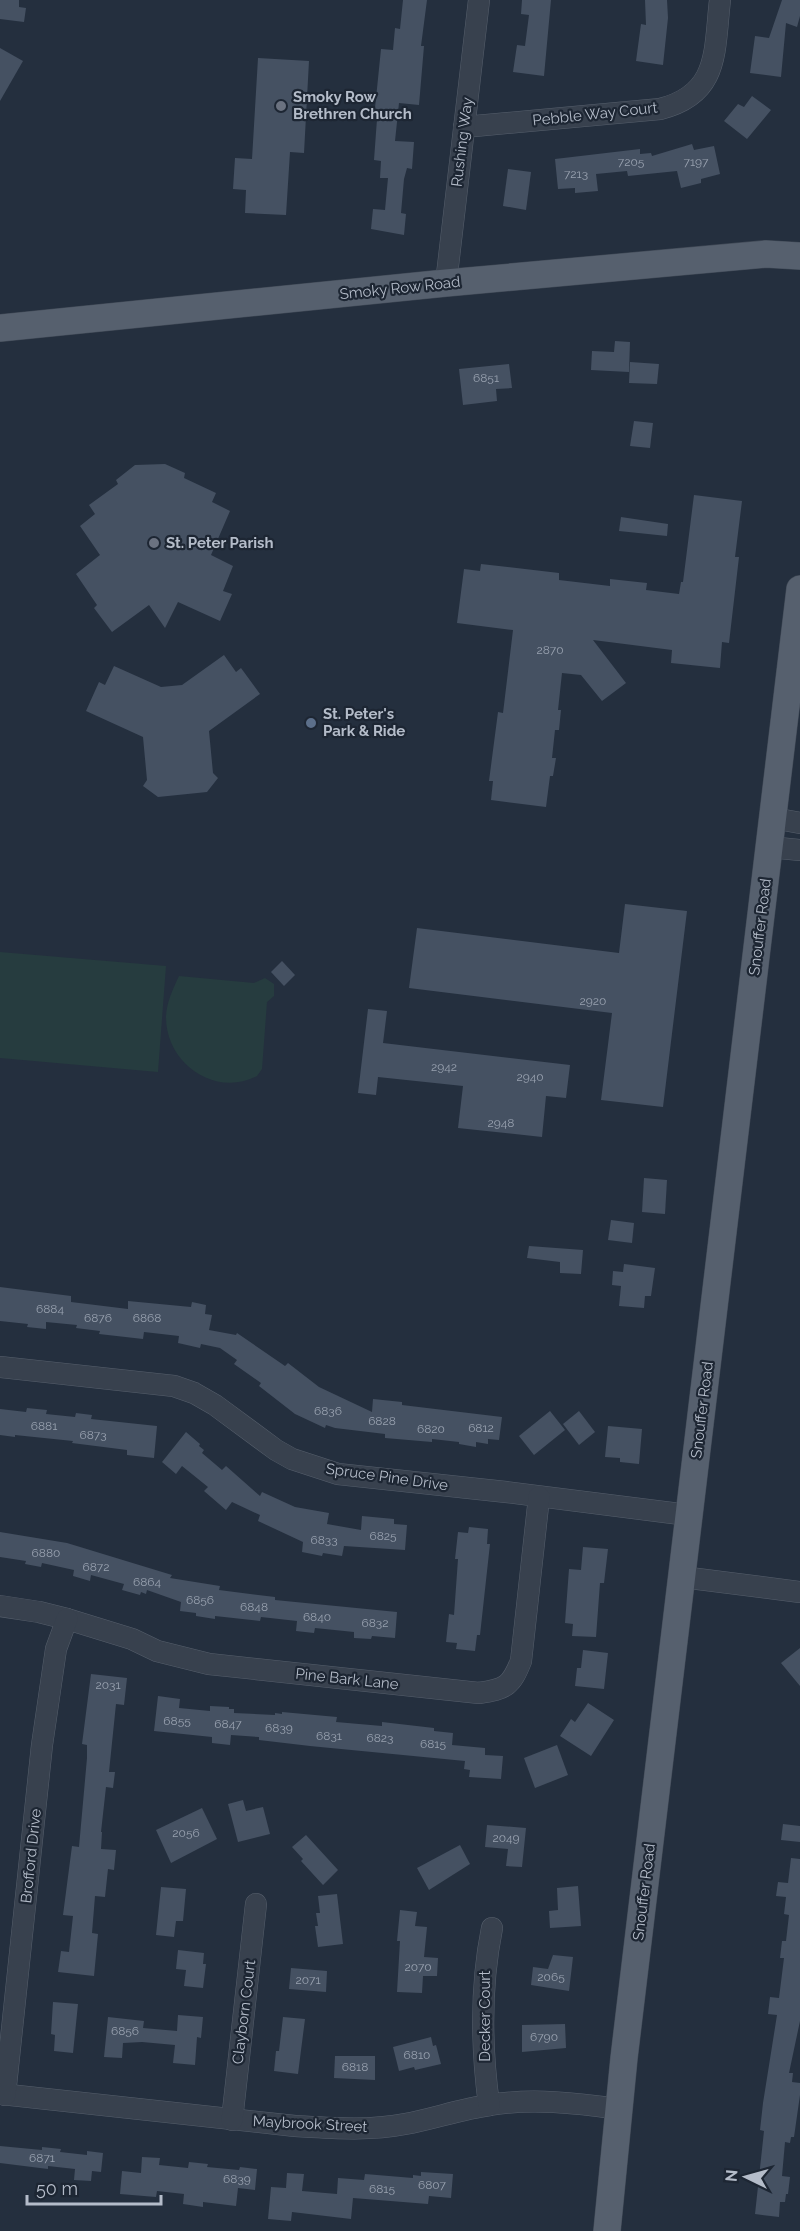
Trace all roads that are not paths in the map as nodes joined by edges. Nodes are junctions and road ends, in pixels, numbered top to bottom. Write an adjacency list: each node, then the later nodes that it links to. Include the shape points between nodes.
1 (478, 0): 3 (street, Rushing Way)
2 (720, 0): 3 (street, Pebble Way Court, via 711,68 706,80 687,100 660,109)
3 (464, 127): 5 (street, Rushing Way)
4 (800, 256): 5 (main road, Smoky Row Road, via 766,254)
5 (446, 283): 6 (main road, Smoky Row Road)
6 (0, 328)
7 (800, 589): 8 (main road, Snouffer Road)
8 (773, 818): 9 (street); 10 (main road, Snouffer Road)
9 (800, 823)
10 (769, 847): 11 (street); 14 (main road, Snouffer Road)
11 (800, 850)
12 (0, 1367): 13 (street, Spruce Pine Drive, via 174,1386 215,1405 291,1459 338,1474)
13 (539, 1497): 14 (street, Spruce Pine Drive); 18 (street, Pine Bark Lane, via 521,1661 514,1679 498,1690 479,1693 208,1664 157,1651)
14 (688, 1515): 15 (main road, Snouffer Road)
15 (682, 1577): 16 (street); 23 (main road, Snouffer Road)
16 (800, 1592)
17 (0, 1606): 18 (street, Pine Bark Lane)
18 (67, 1619): 21 (street, Brofford Drive, via 56,1649 42,1745)
19 (256, 1904): 24 (street, Clayborn Court)
20 (492, 1928): 22 (street, Decker Court, via 482,2004)
21 (2, 2094): 24 (street, Maybrook Street)
22 (489, 2105): 23 (street, Maybrook Street, via 520,2102); 24 (street, Maybrook Street, via 370,2128)
23 (618, 2109): 25 (main road, Snouffer Road)
24 (232, 2120)
25 (607, 2231)

